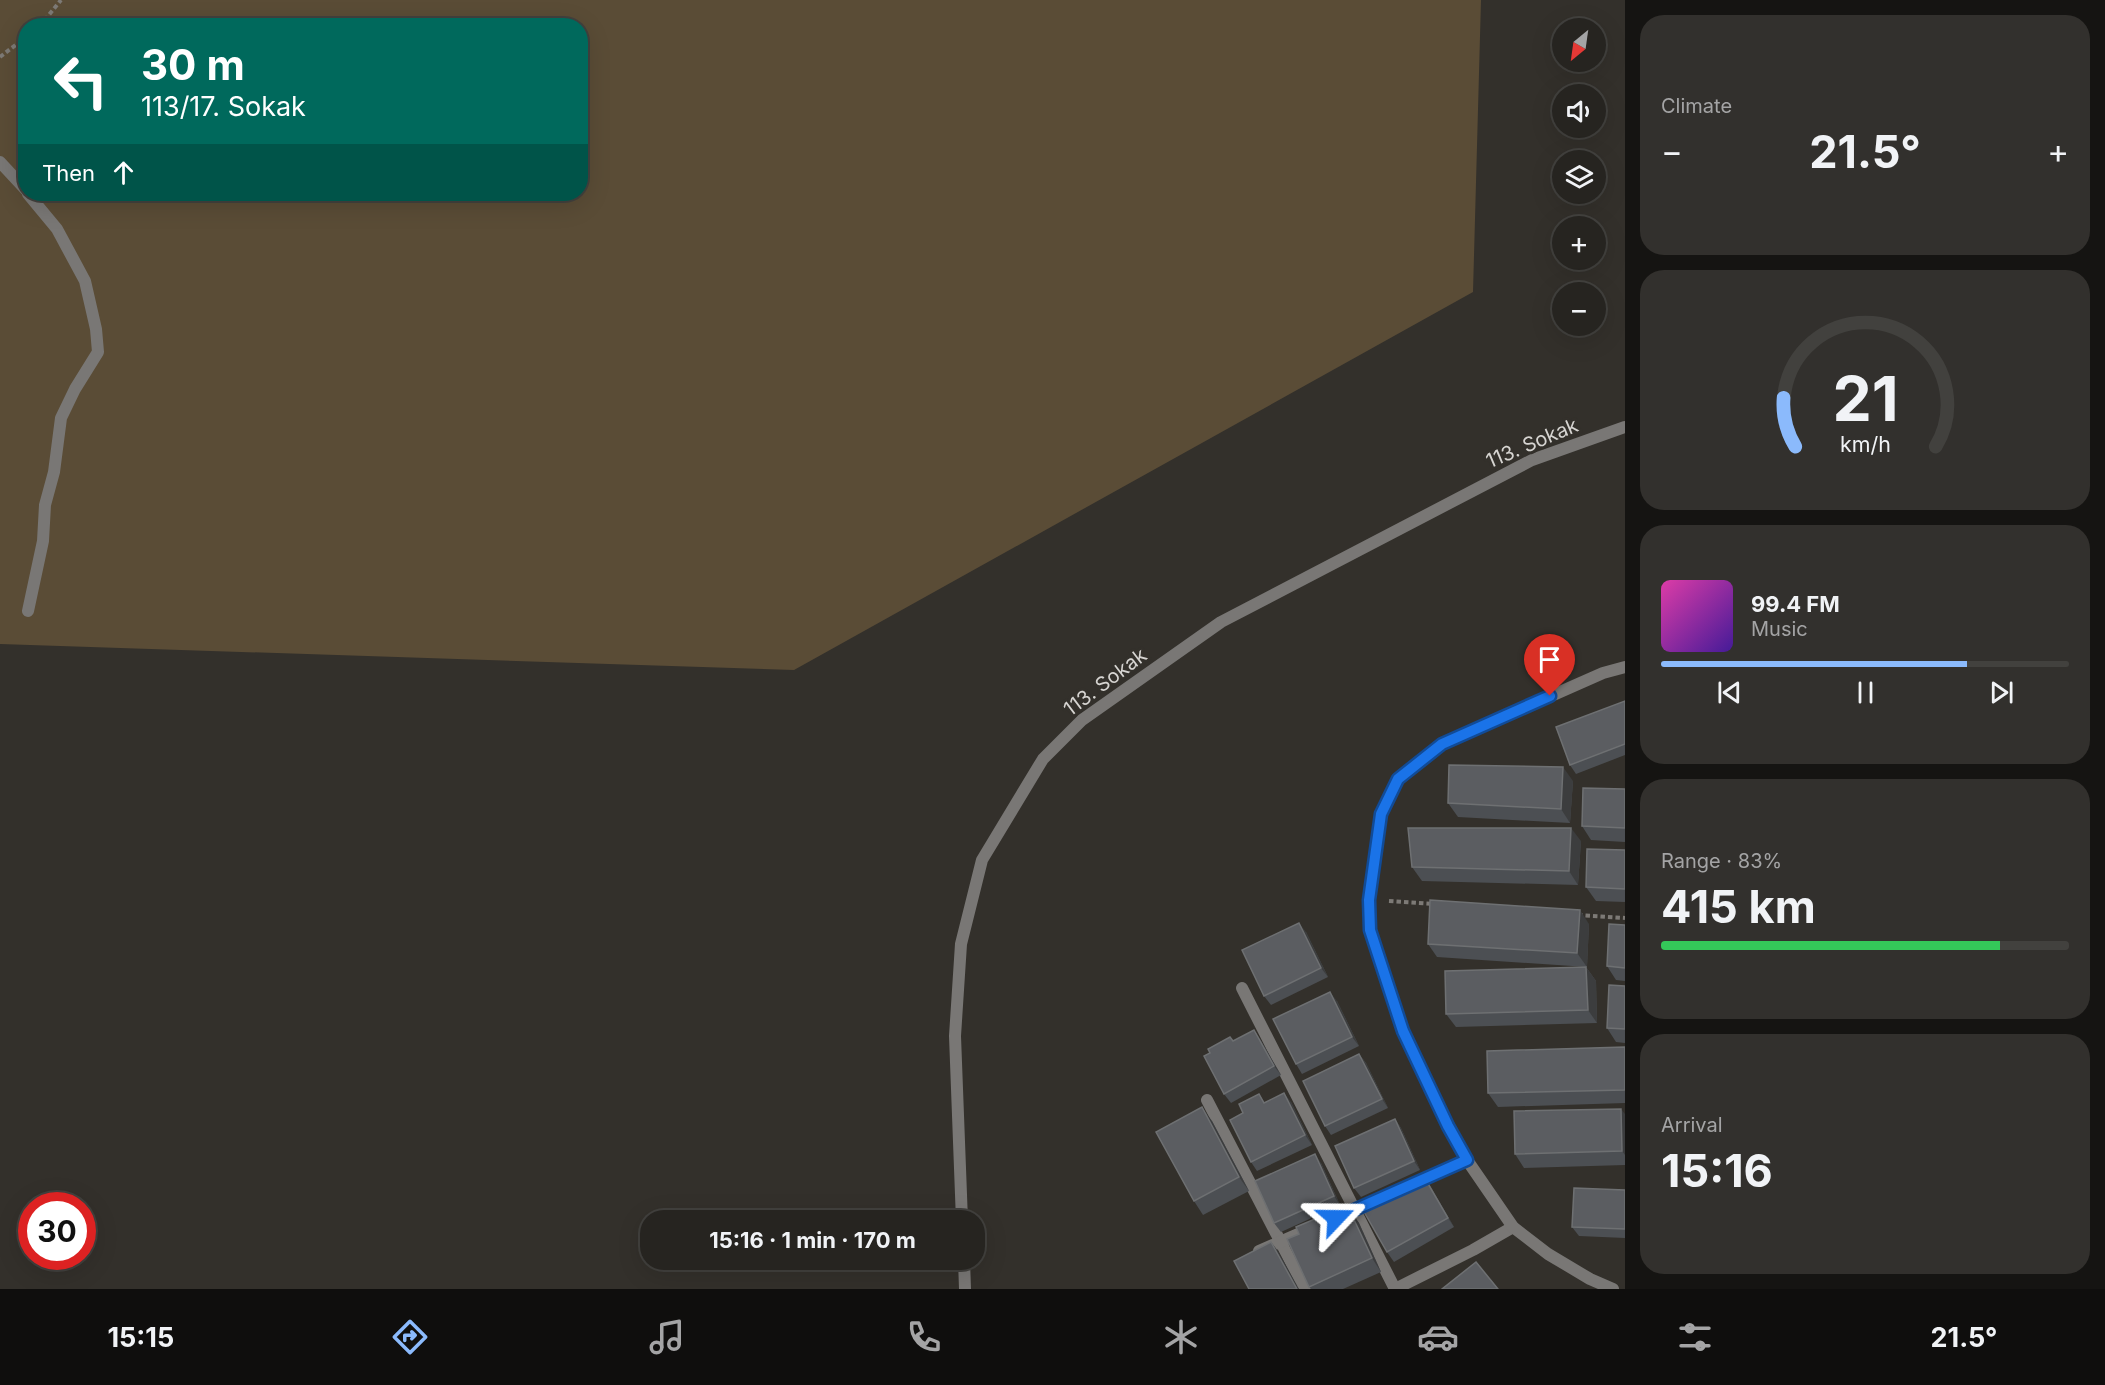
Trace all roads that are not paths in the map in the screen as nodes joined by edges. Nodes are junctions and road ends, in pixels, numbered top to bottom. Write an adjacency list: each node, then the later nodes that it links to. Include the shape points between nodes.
1 (0, 162): 2 (street)
2 (18, 182)
3 (34, 201): 5 (street, via 57,229 85,281 98,352 62,418)
4 (1625, 427): 10 (street, 113. Sokak, via 1532,460 1221,622 1082,720 1043,759 982,860 961,944 955,1036)
5 (28, 611)
6 (1625, 667): 9 (street, via 1603,673 1442,744 1398,779 1381,814 1369,900 1370,930 1403,1031)
7 (1242, 987): 11 (street)
8 (1207, 1100): 13 (street)
9 (1467, 1160): 11 (street); 12 (street)
10 (962, 1210)
11 (1354, 1210): 13 (street); 18 (street)
12 (1513, 1227): 18 (street); 19 (street, via 1548,1254)
13 (1280, 1242): 14 (street); 17 (street)
14 (1251, 1255)
15 (964, 1270): 16 (street)
16 (965, 1289)
17 (1305, 1289)
18 (1395, 1289)
19 (1613, 1289)

